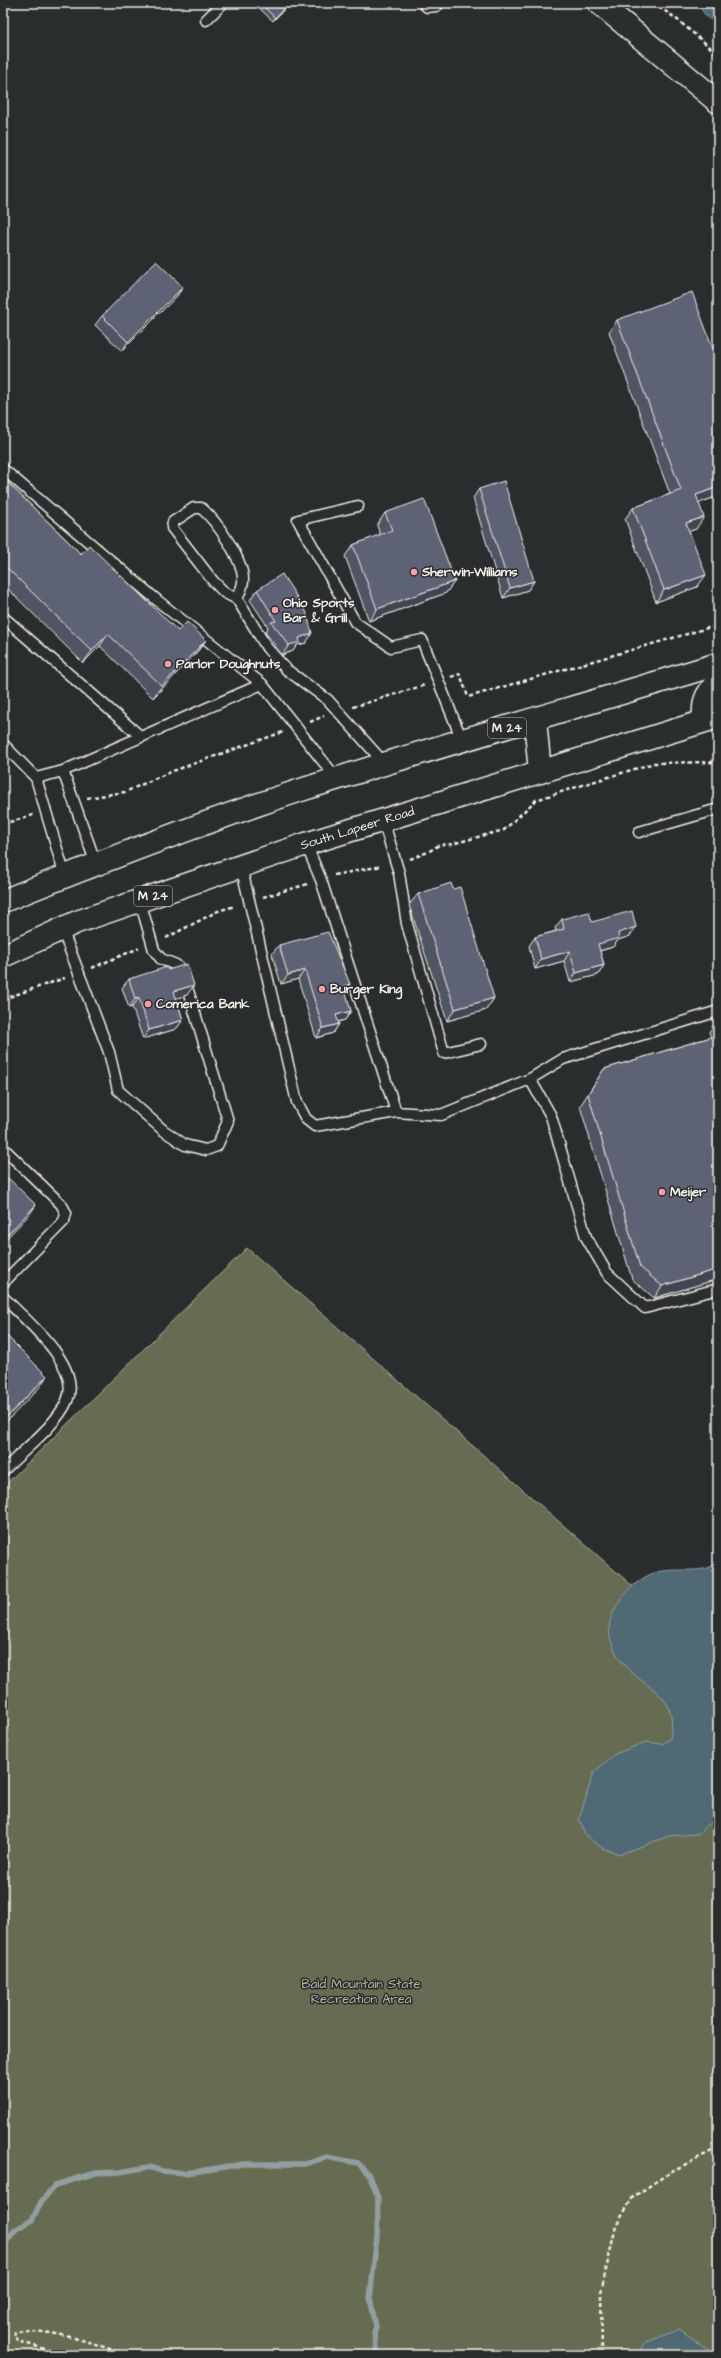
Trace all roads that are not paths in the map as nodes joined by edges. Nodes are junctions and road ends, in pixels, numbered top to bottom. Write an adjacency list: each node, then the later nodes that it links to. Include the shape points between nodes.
1 (223, 3): 5 (lane)
2 (424, 3): 3 (lane, via 427,7)
3 (440, 3)
4 (599, 3): 6 (main road)
5 (206, 20)
6 (718, 102)
7 (3, 468): 12 (lane, via 158,601)
8 (358, 506): 17 (lane, via 298,520 355,622 391,647 422,640)
9 (237, 599): 9 (lane, via 244,582 242,566 212,517 201,508 194,508 173,522 172,528 213,581 225,593); 19 (lane, via 267,648 288,670 328,700)
10 (3, 617): 16 (lane)
11 (718, 664): 15 (main road, M 24)
12 (262, 684): 16 (lane); 23 (lane)
13 (718, 684): 14 (main road, via 709,690 703,703)
14 (711, 719): 21 (main road, South Lapeer Road / M 24)
15 (535, 720): 17 (main road, M 24); 21 (main road)
16 (140, 736): 20 (lane)
17 (462, 740): 19 (main road, M 24)
18 (3, 744): 22 (lane)
19 (385, 764): 23 (main road, M 24)
20 (63, 771): 22 (lane); 28 (lane)
21 (540, 772): 25 (main road, South Lapeer Road / M 24)
22 (36, 778): 30 (lane)
23 (337, 779): 28 (main road, M 24)
24 (718, 809): 26 (lane)
25 (382, 820): 27 (main road, South Lapeer Road / M 24); 36 (lane, via 396,862 407,924 444,1053)
26 (639, 832)
27 (306, 844): 29 (main road, South Lapeer Road / M 24); 38 (lane, via 321,880)
28 (96, 864): 30 (main road, M 24)
29 (241, 866): 31 (main road, South Lapeer Road / M 24); 38 (lane, via 297,1102 306,1119 316,1126)
30 (65, 876): 32 (main road, M 24)
31 (140, 900): 33 (main road, South Lapeer Road / M 24); 33 (lane, via 154,950 162,959 176,964 182,971 228,1122 216,1146 206,1150 185,1145 118,1090 109,1052)
32 (3, 901)
33 (62, 929): 34 (main road, South Lapeer Road / M 24)
34 (3, 956)
35 (718, 1011): 37 (lane, via 563,1059)
36 (481, 1044)
37 (530, 1079): 38 (lane, via 441,1116); 41 (lane, via 551,1116 586,1237 607,1273 645,1308)
38 (396, 1112)
39 (3, 1148): 40 (lane, via 61,1204 66,1213 64,1221)
40 (3, 1282)
41 (718, 1289)
42 (3, 1297): 43 (lane, via 48,1342 61,1358 69,1377 68,1400 57,1417)
43 (3, 1471)

